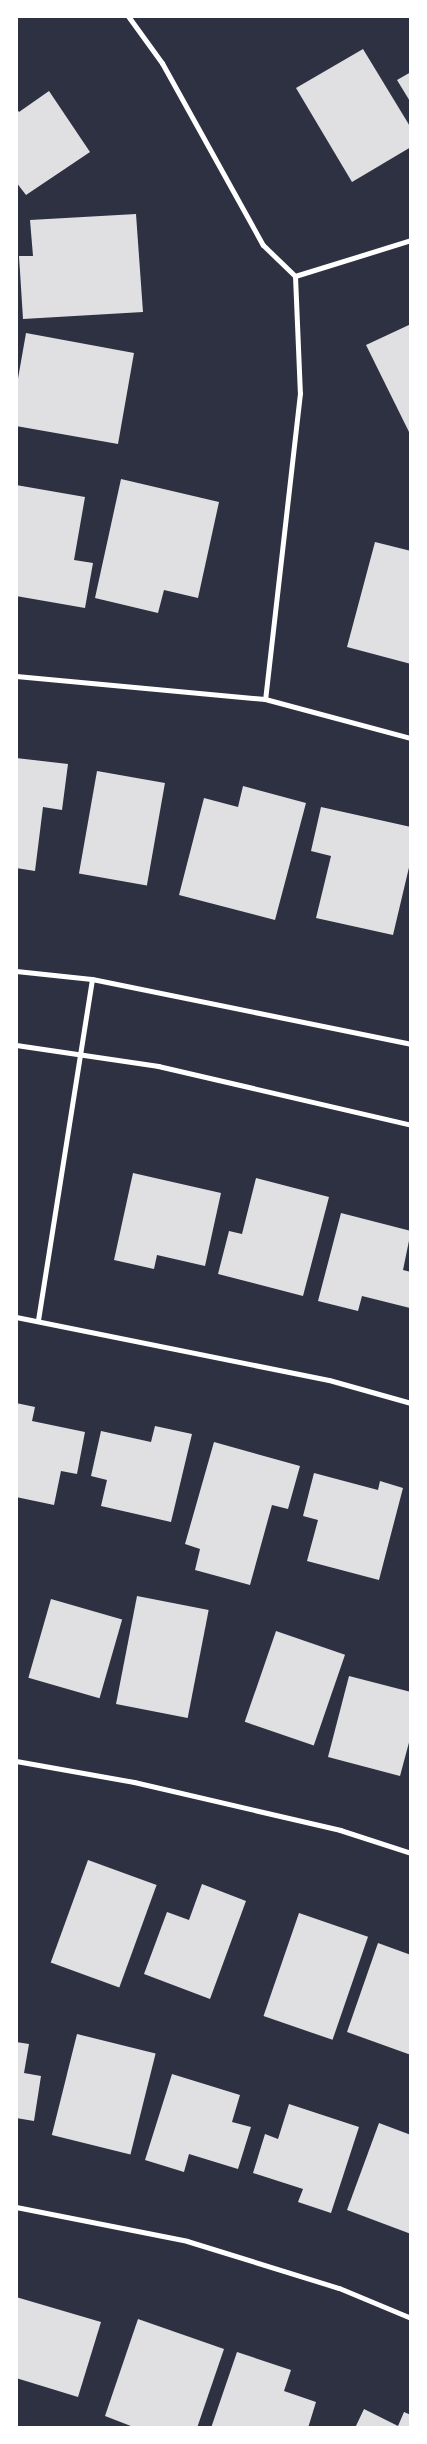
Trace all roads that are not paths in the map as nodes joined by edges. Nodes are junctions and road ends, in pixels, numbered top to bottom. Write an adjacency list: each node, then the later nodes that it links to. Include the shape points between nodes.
1 (128, 16): 3 (street, via 162,63 263,245)
2 (411, 240): 3 (street)
3 (295, 276): 5 (street, via 300,393)
4 (16, 676): 5 (street)
5 (265, 699): 6 (street)
6 (411, 738)
7 (16, 971): 8 (street)
8 (92, 979): 9 (street); 11 (street)
9 (411, 1044)
10 (16, 1045): 11 (street)
11 (79, 1053): 12 (street, via 158,1066); 14 (street)
12 (411, 1125)
13 (16, 1317): 14 (street)
14 (38, 1320): 15 (street, via 329,1380)
15 (411, 1403)
16 (16, 1761): 17 (street, via 134,1782 340,1830)
17 (411, 1853)
18 (16, 2207): 19 (street, via 68,2214 187,2241 339,2288)
19 (411, 2318)

